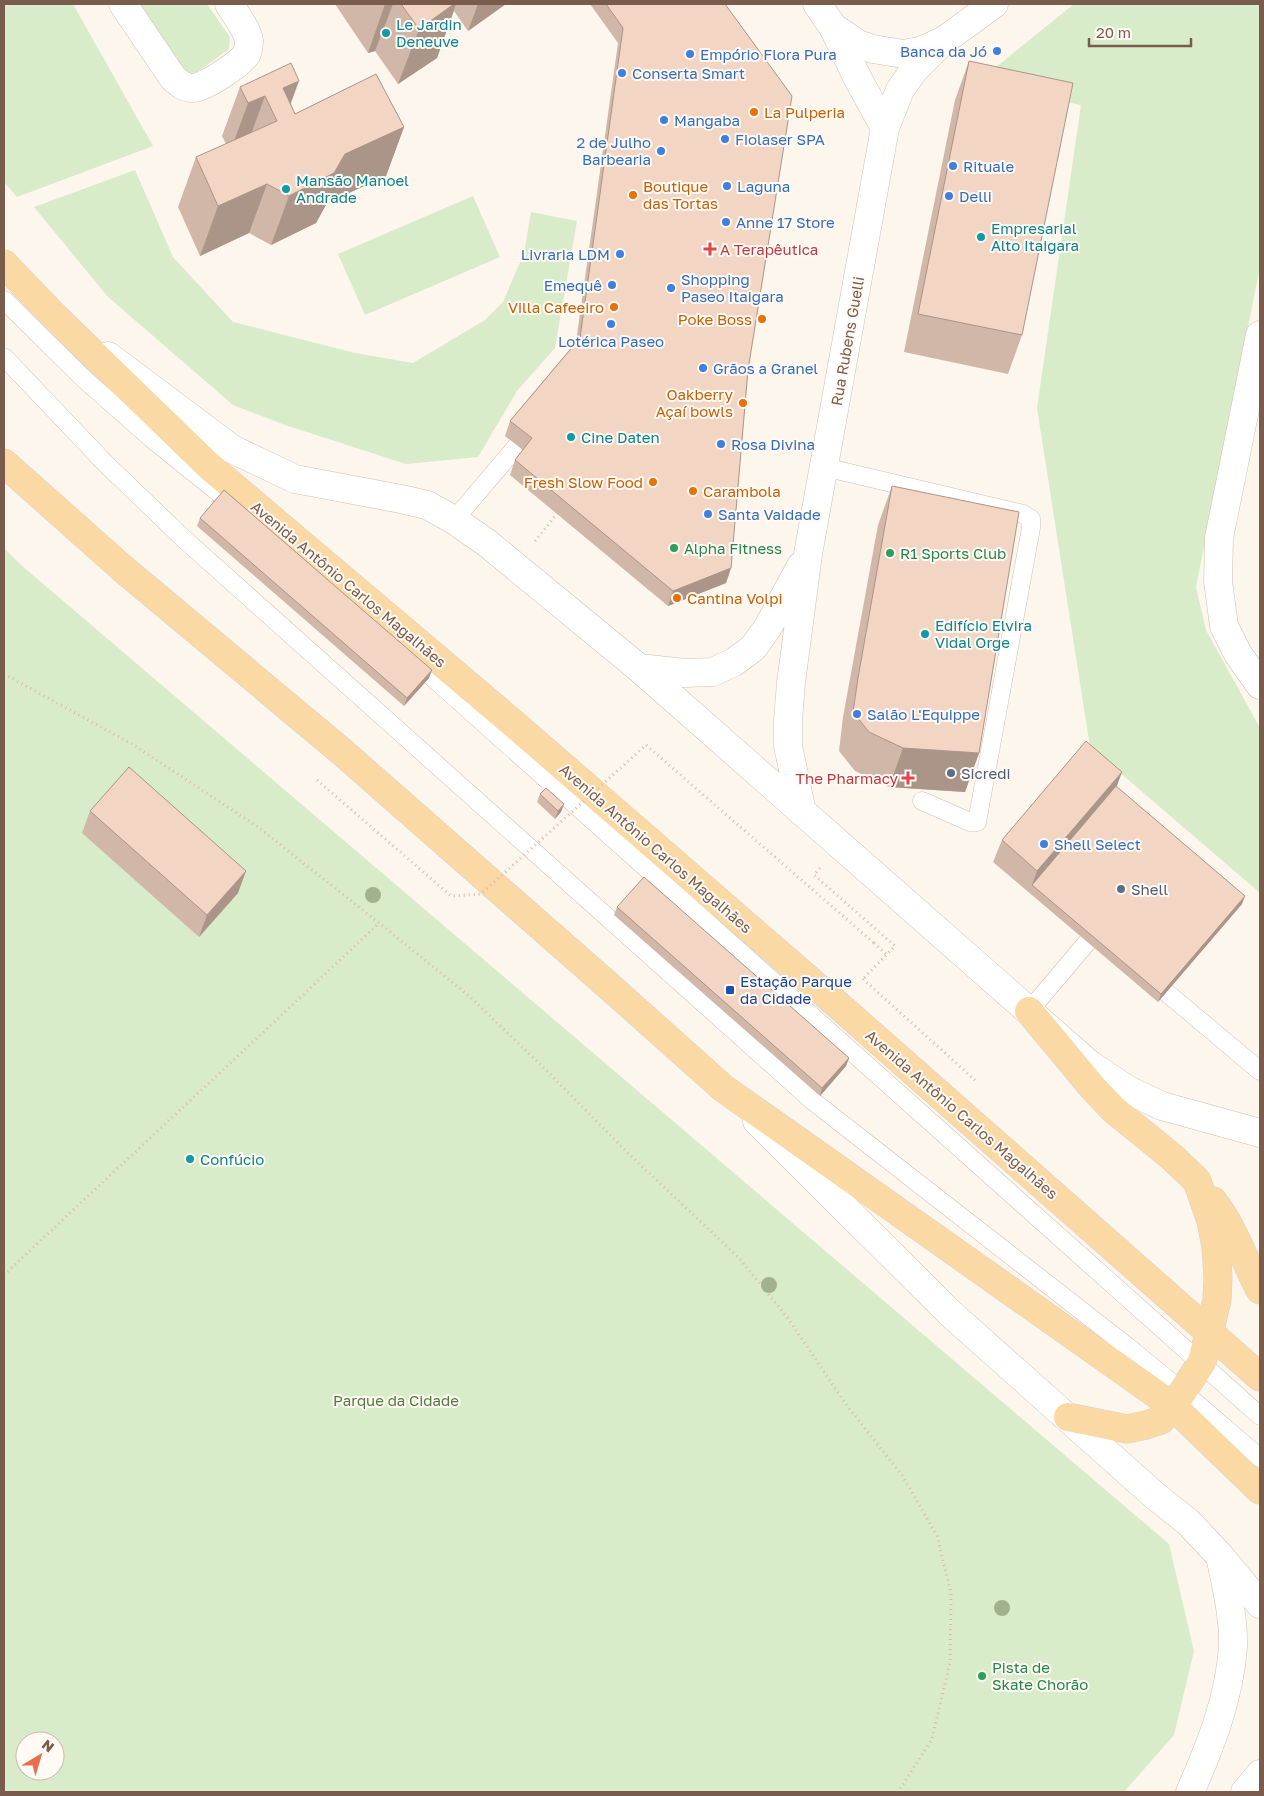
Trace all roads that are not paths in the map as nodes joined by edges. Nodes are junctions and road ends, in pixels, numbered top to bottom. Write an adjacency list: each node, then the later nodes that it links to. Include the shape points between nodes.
1 (123, 4): 2 (street, via 173,78 183,87 194,89 247,54 249,42 245,28)
2 (228, 4)
3 (817, 4): 5 (street)
4 (994, 4): 6 (street)
5 (833, 27): 6 (street, via 858,44 904,54 920,52); 7 (street)
6 (943, 41): 7 (street, Rua Rubens Guelli, via 914,70 900,90)
7 (885, 128): 15 (street, Rua Rubens Guelli)
8 (4, 264): 10 (main road, Avenida Antônio Carlos Magalhães)
9 (4, 300): 31 (lane, via 152,439 439,683)
10 (55, 317): 16 (street, Avenida Antônio Carlos Magalhães, via 232,450 296,479 401,499 427,506); 30 (main road, Avenida Antônio Carlos Magalhães, via 209,466 514,724)
11 (1260, 335): 19 (street, via 1219,538 1218,581 1224,626 1238,654)
12 (4, 357): 33 (lane, via 106,464 184,539 814,1102)
13 (517, 446): 16 (lane)
14 (4, 463): 26 (main road, via 122,568 341,752)
15 (824, 467): 17 (street, Rua Rubens Guelli); 20 (lane, via 1024,514 1031,519 977,822)
16 (454, 520): 18 (street, Avenida Antônio Carlos Magalhães, via 487,543)
17 (808, 554): 18 (street, Rua Rubens Guelli, via 768,627 753,648 734,662 713,672 685,674); 21 (street, Rua Rubens Guelli, via 788,720 788,746)
18 (639, 668): 21 (street, Avenida Antônio Carlos Magalhães)
19 (1260, 685)
20 (922, 801)
21 (802, 812): 24 (street, Avenida Antônio Carlos Magalhães)
22 (1118, 952): 24 (lane, via 1095,933)
23 (1133, 964): 25 (lane)
24 (1030, 1011): 27 (street, Avenida Antônio Carlos Magalhães, via 1089,1064 1128,1090 1162,1106); 28 (main road, via 1093,1088)
25 (1260, 1071)
26 (723, 1088): 33 (main road); 35 (street, via 950,1313)
27 (1260, 1133)
28 (1197, 1181): 29 (main road, via 1236,1237); 30 (main road, via 1211,1220 1216,1247 1217,1300)
29 (1260, 1290)
30 (1210, 1333): 31 (main road); 32 (main road, Avenida Antônio Carlos Magalhães)
31 (1202, 1362): 33 (main road); 34 (lane)
32 (1260, 1377)
33 (1178, 1399): 35 (main road, via 1161,1420 1146,1426 1127,1429); 36 (lane); 37 (main road)
34 (1260, 1416)
35 (1068, 1418): 38 (street, via 1188,1522)
36 (1260, 1458)
37 (1260, 1490)
38 (1220, 1556): 39 (street); 41 (street, via 1233,1645 1226,1695 1210,1748)
39 (1260, 1604)
40 (1260, 1774): 42 (street)
41 (1190, 1792)
42 (1245, 1792)

